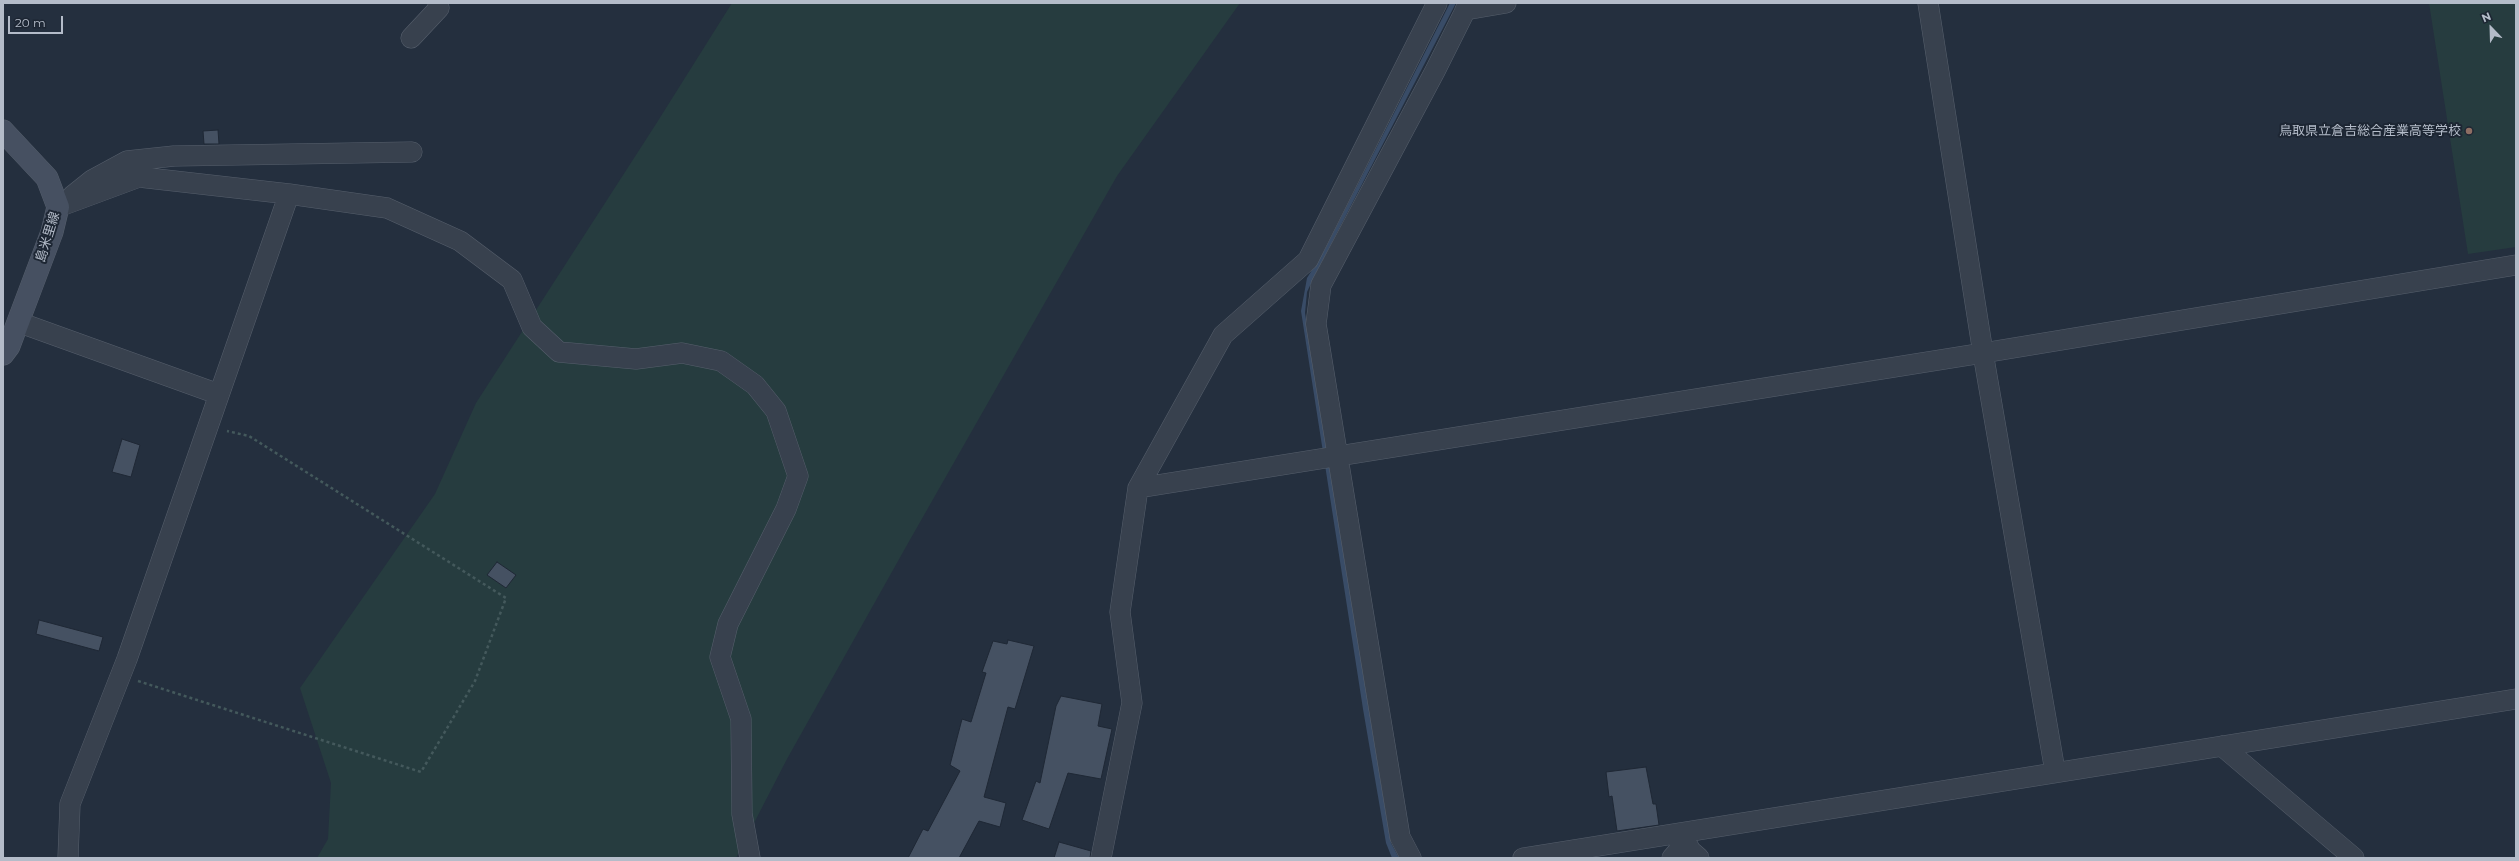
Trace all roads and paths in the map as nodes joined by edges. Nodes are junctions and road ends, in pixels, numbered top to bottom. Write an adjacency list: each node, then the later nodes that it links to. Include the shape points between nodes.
1 (438, 3): 6 (street, via 439,8)
2 (1438, 3): 18 (street, via 1308,260 1223,335)
3 (1506, 3): 5 (street)
4 (1928, 3): 13 (street)
5 (1467, 6): 17 (street, via 1321,285 1316,324)
6 (411, 38)
7 (3, 131): 10 (street, 島米里線, via 47,178)
8 (412, 152): 10 (street, via 174,156 127,161 92,180)
9 (289, 194): 10 (street, via 139,177); 15 (street); 25 (street, via 387,208 460,242 512,280 532,327 560,352 636,359 682,353 721,361 755,385 776,411 798,476 786,509 728,624 720,657 740,719 742,814)
10 (58, 207): 12 (street, 島米里線, via 52,232)
11 (2516, 265): 13 (street)
12 (18, 322): 14 (street, 島米里線, via 9,346); 15 (street)
13 (1983, 353): 17 (street); 22 (street)
14 (3, 354)
15 (218, 394): 16 (street)
16 (207, 426): 19 (street); 19 (path, via 249,436 506,598 475,681 421,772)
17 (1337, 456): 18 (street); 27 (street, via 1400,837)
18 (1138, 488): 26 (street, via 1120,612 1132,703)
19 (120, 676): 24 (street, via 70,804)
20 (2516, 699): 21 (street)
21 (2222, 746): 22 (street); 31 (street)
22 (2055, 771): 23 (street)
23 (1681, 833): 28 (street); 29 (street, via 1679,850); 30 (street, via 1691,851)
24 (68, 858)
25 (750, 858)
26 (1101, 858)
27 (1411, 858)
28 (1523, 858)
29 (1672, 858)
30 (1699, 858)
31 (2354, 858)

